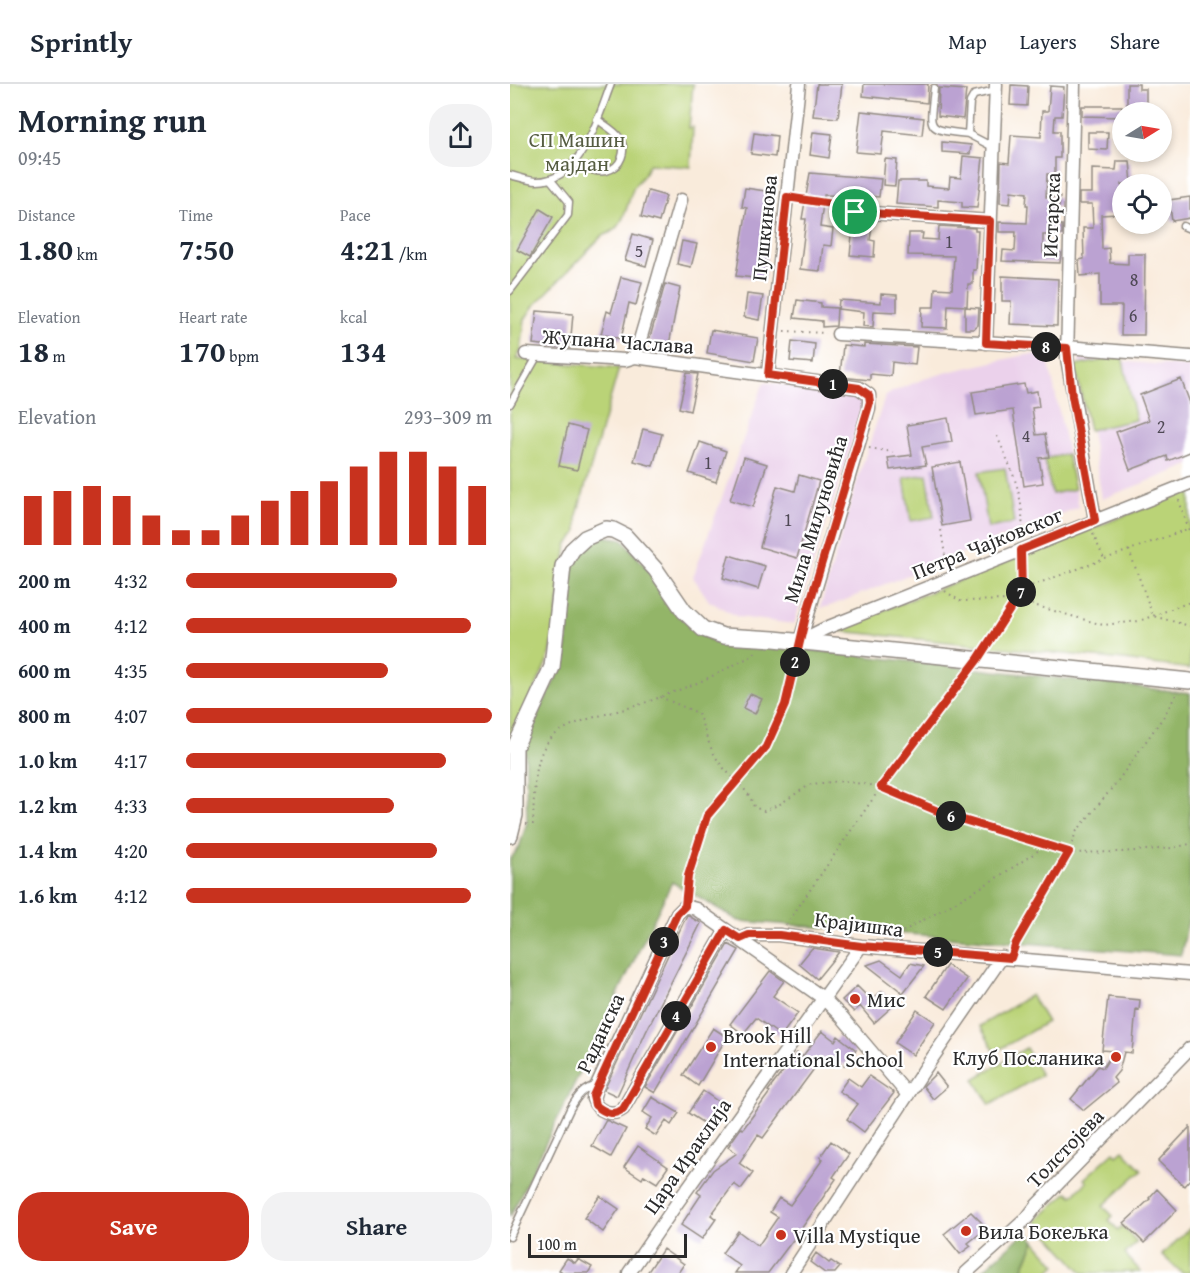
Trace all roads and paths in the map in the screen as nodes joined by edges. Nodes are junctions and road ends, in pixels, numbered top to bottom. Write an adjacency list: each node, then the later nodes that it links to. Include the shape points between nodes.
1 (612, 84): 6 (lane)
2 (799, 84): 12 (street, Пушкинова)
3 (1074, 84): 22 (street, Истарска)
4 (996, 87): 7 (lane, via 972,97); 8 (street)
5 (934, 88): 7 (lane, via 932,125 940,131)
6 (597, 119): 9 (lane); 9 (lane, via 620,138 620,162 606,171)
7 (968, 134): 8 (lane)
8 (993, 147): 15 (street)
9 (574, 163): 11 (lane)
10 (510, 175): 11 (lane, via 537,181)
11 (550, 179): 18 (lane, via 569,202 568,215)
12 (787, 197): 14 (path, via 851,207); 19 (street, Пушкинова)
13 (681, 200): 24 (street)
14 (855, 212): 15 (street)
15 (990, 221): 21 (street)
16 (1183, 226): 17 (lane)
17 (1190, 229)
18 (510, 291)
19 (772, 330): 20 (path); 26 (street, Пушкинова)
20 (838, 334): 21 (street)
21 (986, 343): 22 (street)
22 (1067, 348): 25 (street); 34 (street, Истарска)
23 (532, 354): 24 (street, Жупана Часлава, via 625,360); 27 (lane)
24 (635, 357): 26 (street, Жупана Часлава)
25 (1190, 357)
26 (768, 375): 28 (street, Жупана Часлава, via 859,388 869,395)
27 (510, 404)
28 (869, 409): 30 (street, Мила Милуновића)
29 (998, 436): 38 (path, via 1016,480 1024,514)
30 (857, 446): 31 (path); 49 (street, Мила Милуновића)
31 (893, 452)
32 (1190, 483): 33 (street, Петра Чајковског)
33 (1176, 488): 34 (street, Петра Чајковског); 35 (path)
34 (1092, 521): 38 (street, Петра Чајковског); 40 (path)
35 (1189, 528): 37 (path); 39 (path)
36 (941, 530): 41 (path)
37 (1190, 534)
38 (1021, 550): 41 (street, Петра Чајковског); 43 (path)
39 (1129, 550): 40 (path); 46 (path)
40 (1104, 559): 43 (path, via 1028,587)
41 (949, 580): 49 (street, Петра Чајковског)
42 (946, 593): 44 (path, via 960,601)
43 (1022, 595): 44 (path)
44 (1016, 600): 46 (path, via 1103,625); 50 (path)
45 (1190, 602): 46 (path)
46 (1153, 616): 47 (path)
47 (1190, 626)
48 (774, 639): 49 (street); 52 (path, via 733,666); 56 (street, via 723,636 704,629 684,611 626,536 606,530 585,538 563,566 552,667 515,747)
49 (800, 641): 50 (street); 53 (path, via 785,705 766,747)
50 (978, 659): 51 (street); 54 (path)
51 (1187, 681): 59 (path, via 1117,782 1076,832)
52 (660, 697): 53 (path, via 698,713 717,760); 55 (path, via 585,721 552,737 539,764)
53 (737, 783): 54 (path, via 751,795 754,807 764,811 811,784 844,781); 60 (path, via 707,816 688,876)
54 (881, 787): 58 (path, via 947,815); 62 (path)
55 (533, 824)
56 (511, 832)
57 (1190, 844): 59 (path, via 1121,852)
58 (1046, 845): 59 (path); 64 (path, via 950,906)
59 (1069, 852): 65 (path)
60 (685, 906): 61 (street); 69 (street, Раданска, via 677,914)
61 (726, 930): 63 (street); 69 (street, Раданска, via 623,1109 610,1113 595,1105)
62 (779, 935): 63 (street, Крајишка, via 749,935); 64 (street, Крајишка)
63 (740, 939): 67 (street)
64 (868, 946): 65 (street, Крајишка); 67 (street, Цара Ираклија)
65 (1006, 957): 66 (street, Крајишка); 70 (street)
66 (1189, 970)
67 (823, 998): 70 (street); 72 (street, Цара Ираклија)
68 (1190, 1048): 74 (street, Толстојева, via 1027,1218)
69 (597, 1085): 71 (lane, via 586,1089 570,1109)
70 (908, 1095): 73 (street)
71 (510, 1237)
72 (629, 1273)
73 (791, 1273)
74 (966, 1273)

